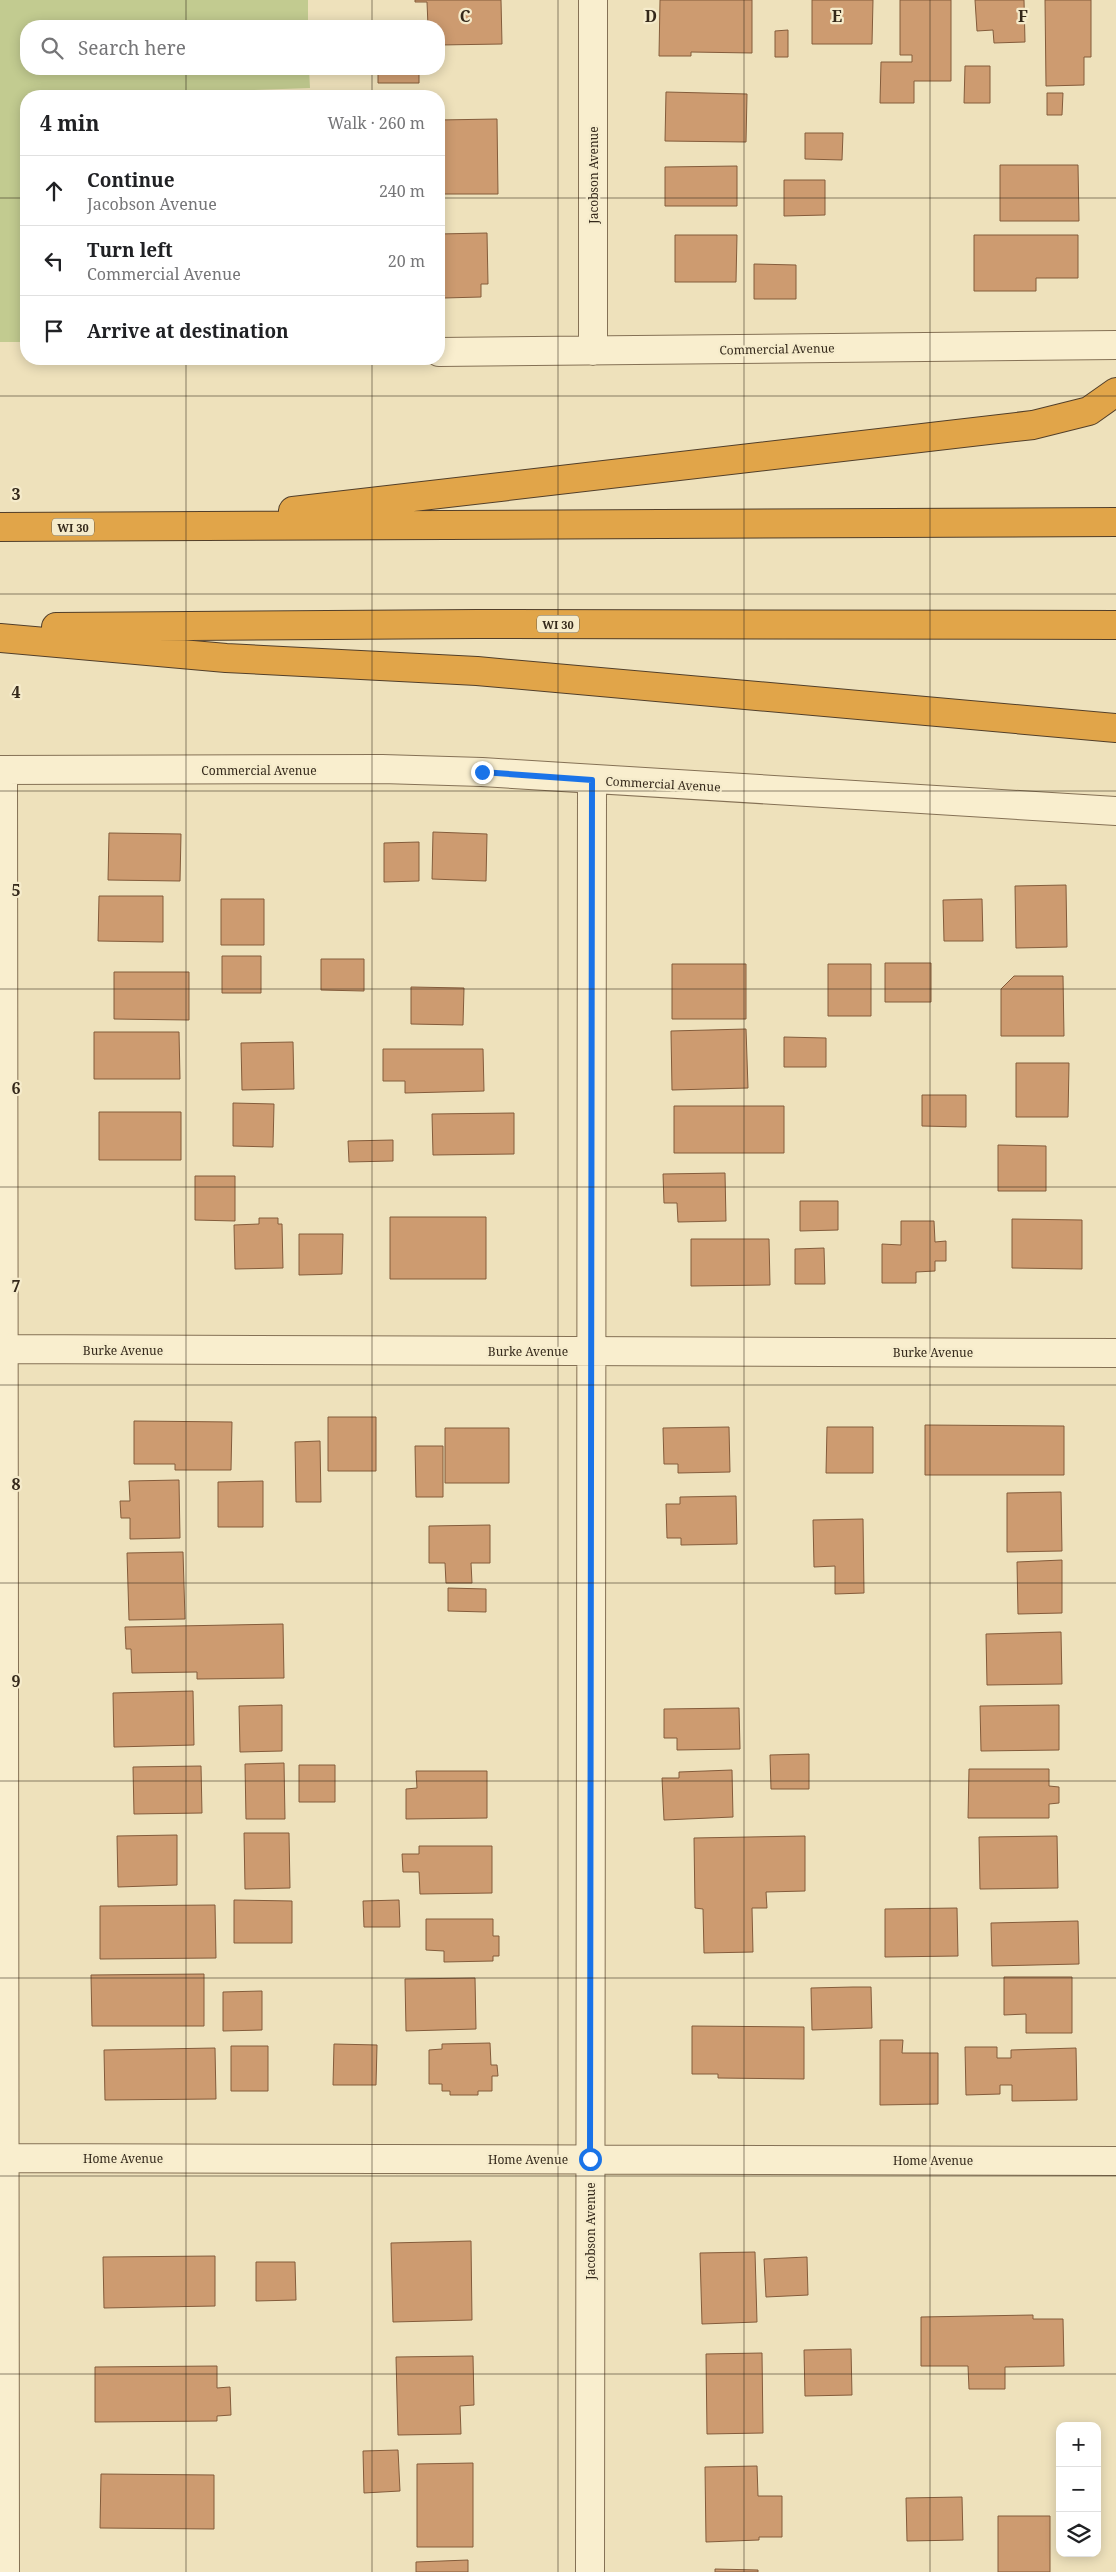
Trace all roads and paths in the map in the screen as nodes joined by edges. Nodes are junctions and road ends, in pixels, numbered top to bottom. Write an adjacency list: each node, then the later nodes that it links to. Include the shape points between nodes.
1 (594, 0): 3 (street, Jacobson Avenue)
2 (1116, 345): 3 (street, Commercial Avenue)
3 (593, 350): 4 (street, Commercial Avenue)
4 (445, 352)
5 (1116, 392): 8 (highway, via 1089,411 1033,426)
6 (1116, 522): 8 (highway, WI 30)
7 (0, 527): 8 (highway, WI 30)
8 (147, 527)
9 (1116, 625): 10 (highway, WI 30, via 476,624)
10 (0, 628)
11 (0, 638): 12 (highway, via 226,658 477,671)
12 (1116, 728)
13 (1, 770): 14 (street, Commercial Avenue, via 382,769); 16 (street)
14 (592, 780): 15 (street, Commercial Avenue); 17 (street, Jacobson Avenue)
15 (1116, 812)
16 (2, 1349): 17 (street, Burke Avenue); 19 (street)
17 (592, 1351): 18 (street, Burke Avenue); 20 (street, Jacobson Avenue)
18 (1116, 1353)
19 (2, 2158): 20 (street, Home Avenue); 22 (street)
20 (590, 2159): 21 (street, Home Avenue); 23 (street, Jacobson Avenue)
21 (1116, 2160)
22 (4, 2572)
23 (590, 2572)

